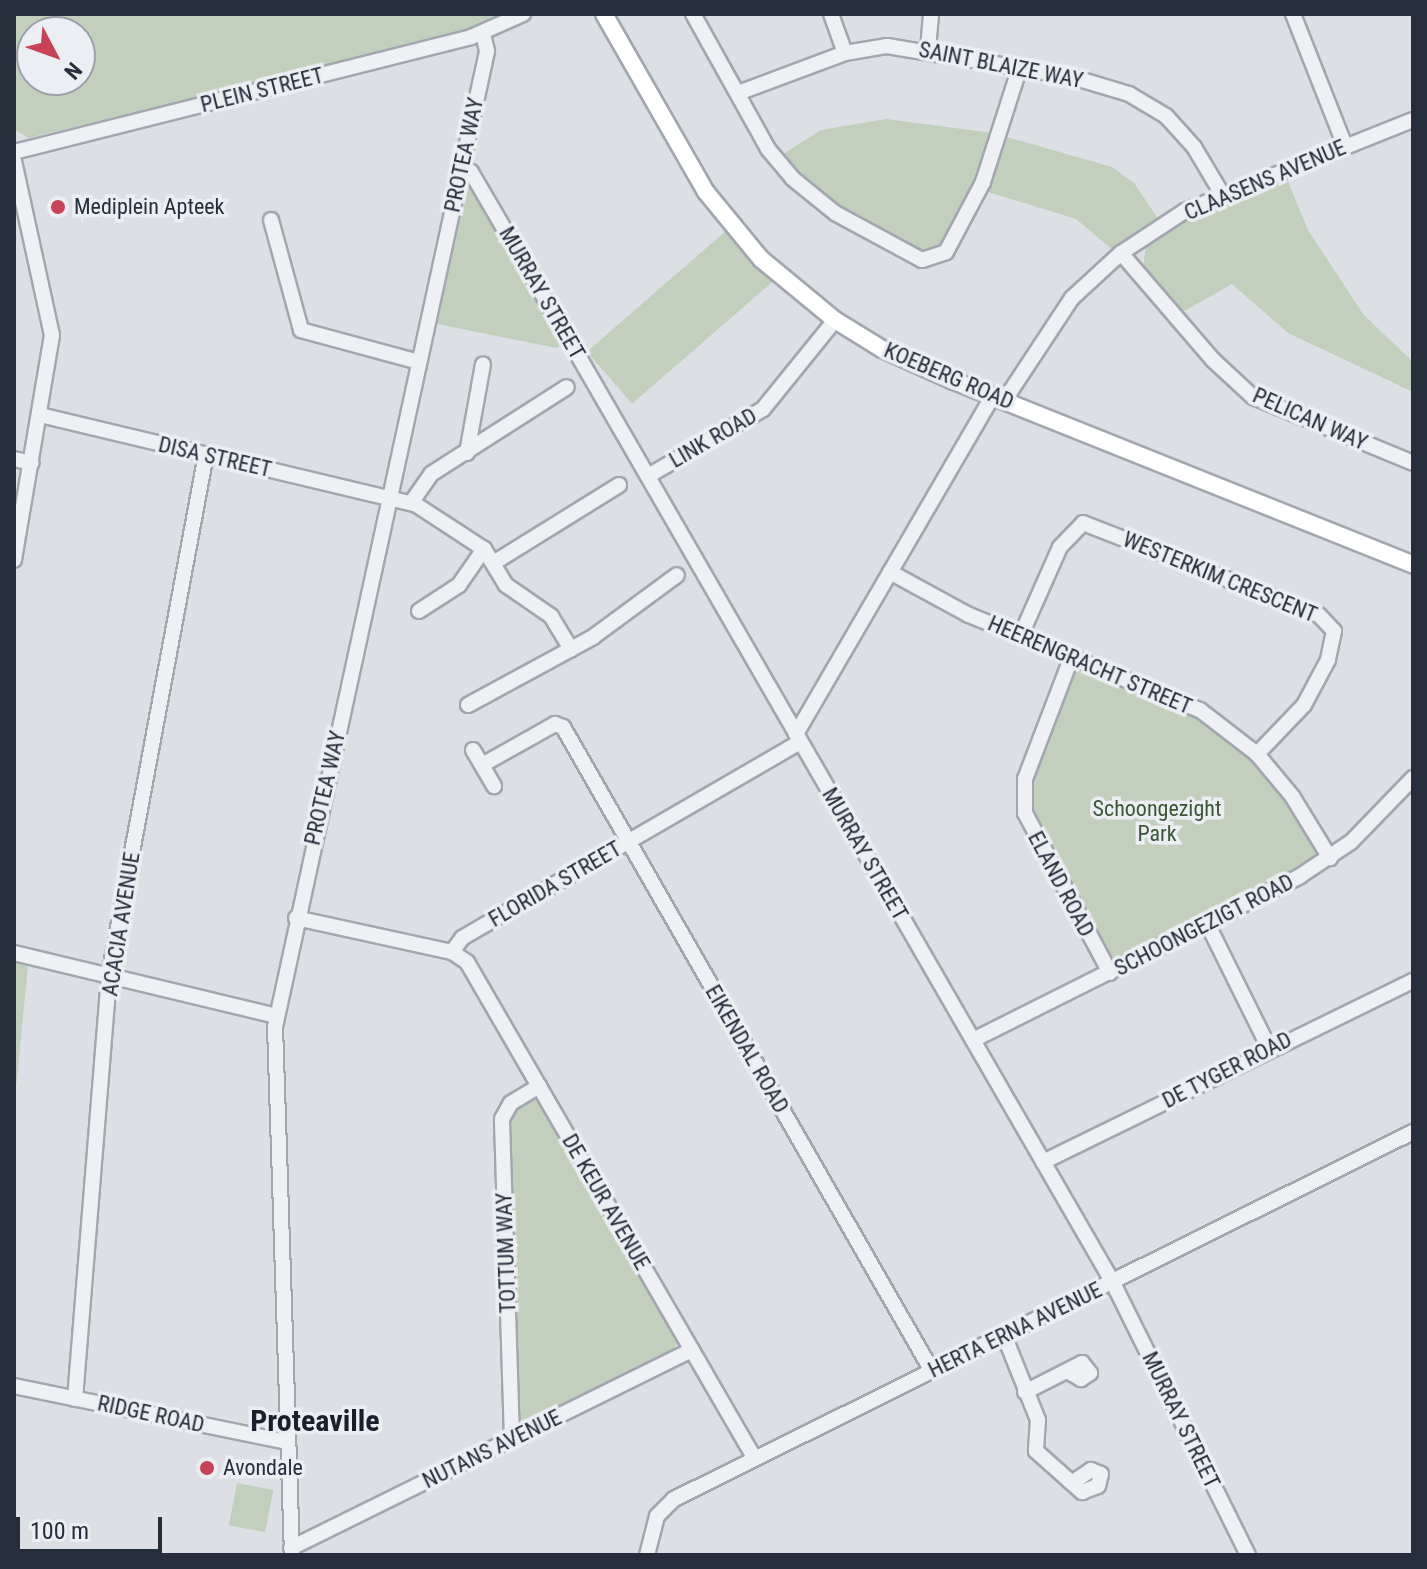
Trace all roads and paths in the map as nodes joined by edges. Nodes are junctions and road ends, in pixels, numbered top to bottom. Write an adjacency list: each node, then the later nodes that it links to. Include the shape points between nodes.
1 (693, 14): 11 (street)
2 (831, 14): 9 (street)
3 (931, 14): 8 (street)
4 (1293, 14): 13 (street)
5 (517, 17): 7 (street, PLEIN STREET)
6 (604, 19): 20 (main road, KOEBERG ROAD, via 667,131 721,211 784,281)
7 (483, 34): 14 (street, PLEIN STREET); 16 (street, PROTEA WAY, via 487,51)
8 (928, 49): 9 (street, SAINT BLAIZE WAY, via 887,46); 10 (street, SAINT BLAIZE WAY)
9 (845, 53): 11 (street, SAINT BLAIZE WAY)
10 (1020, 67): 11 (street, via 983,182 946,252 927,261 835,213 802,188 768,149); 17 (street, SAINT BLAIZE WAY, via 1105,85 1150,104 1180,128)
11 (738, 93)
12 (1413, 120): 13 (street, CLAASENS AVENUE)
13 (1345, 146): 17 (street, CLAASENS AVENUE)
14 (14, 152)
15 (14, 161): 25 (street, via 52,324)
16 (462, 167): 21 (street, PROTEA WAY); 31 (street, MURRAY STREET, via 471,172)
17 (1222, 194): 19 (street, CLAASENS AVENUE)
18 (271, 220): 21 (street, via 301,330)
19 (1121, 253): 24 (street, CLAASENS AVENUE, via 1072,298); 30 (street, PELICAN WAY, via 1213,360 1253,397)
20 (835, 320): 24 (main road, KOEBERG ROAD, via 882,349); 31 (street, LINK ROAD, via 763,409)
21 (419, 362): 33 (street, PROTEA WAY)
22 (483, 364): 26 (street)
23 (567, 387): 26 (street)
24 (998, 399): 38 (main road, KOEBERG ROAD); 39 (street, CLAASENS AVENUE)
25 (40, 415): 27 (street, DISA STREET); 29 (street)
26 (467, 453): 34 (street, via 431,474)
27 (206, 454): 33 (street, DISA STREET); 59 (street, ACACIA AVENUE)
28 (14, 459): 29 (street)
29 (32, 463): 36 (street)
30 (1413, 463)
31 (648, 476): 46 (street, MURRAY STREET)
32 (619, 485): 37 (street)
33 (389, 498): 34 (street, DISA STREET); 54 (street, PROTEA WAY)
34 (411, 503): 35 (street, DISA STREET)
35 (484, 549): 37 (street, DISA STREET); 41 (street, via 459,585)
36 (14, 560)
37 (495, 562): 43 (street, DISA STREET, via 506,585 551,616)
38 (1413, 565)
39 (890, 572): 42 (street, HEERENGRACHT STREET, via 969,615); 46 (street, CLAASENS AVENUE)
40 (677, 575): 43 (street)
41 (419, 611)
42 (1021, 635): 44 (street, HEERENGRACHT STREET); 48 (street, WESTERKIM CRESCENT, via 1060,547 1083,523 1319,615 1334,631 1328,660 1304,705)
43 (571, 649): 45 (street)
44 (1072, 656): 48 (street, HEERENGRACHT STREET, via 1180,699); 58 (street, ELAND ROAD, via 1025,779 1025,813)
45 (468, 705)
46 (798, 738): 52 (street, FLORIDA STREET); 62 (street, MURRAY STREET)
47 (473, 750): 49 (street)
48 (1257, 754): 53 (street, HEERENGRACHT STREET)
49 (482, 765): 51 (street); 52 (street, EIKENDAL ROAD, via 555,724 563,727)
50 (1413, 778): 53 (street, SCHOONGEZIGT ROAD)
51 (494, 786)
52 (631, 840): 56 (street, FLORIDA STREET, via 462,938); 70 (street, EIKENDAL ROAD)
53 (1330, 858): 55 (street, SCHOONGEZIGT ROAD)
54 (296, 918): 56 (street); 61 (street, PROTEA WAY)
55 (1207, 923): 58 (street, SCHOONGEZIGT ROAD); 63 (street)
56 (452, 952): 64 (street, DE KEUR AVENUE, via 467,962)
57 (14, 953): 59 (street)
58 (1110, 973): 62 (street, SCHOONGEZIGT ROAD)
59 (109, 976): 61 (street); 74 (street, ACACIA AVENUE)
60 (1413, 981): 63 (street, DE TYGER ROAD)
61 (276, 1016): 76 (street, PROTEA WAY)
62 (973, 1040): 66 (street, MURRAY STREET)
63 (1269, 1048): 66 (street, DE TYGER ROAD)
64 (539, 1086): 69 (street, DE KEUR AVENUE); 75 (street, TOTTUM WAY, via 511,1103 502,1119)
65 (1413, 1132): 67 (street, HERTA ERNA AVENUE)
66 (1043, 1162): 67 (street, MURRAY STREET)
67 (1112, 1281): 68 (street, HERTA ERNA AVENUE); 81 (street, MURRAY STREET)
68 (1000, 1337): 70 (street, HERTA ERNA AVENUE); 73 (street)
69 (692, 1350): 75 (street, NUTANS AVENUE); 77 (street, DE KEUR AVENUE)
70 (932, 1371): 77 (street, HERTA ERNA AVENUE)
71 (1067, 1371): 73 (street)
72 (14, 1386): 74 (street, RIDGE ROAD)
73 (1023, 1388): 78 (street, via 1038,1420 1036,1451)
74 (75, 1399): 76 (street, RIDGE ROAD)
75 (512, 1439): 79 (street, NUTANS AVENUE)
76 (287, 1442): 79 (street, PROTEA WAY)
77 (755, 1459): 80 (street, HERTA ERNA AVENUE, via 665,1506)
78 (1072, 1483)
79 (292, 1552)
80 (647, 1555)
81 (1248, 1555)

